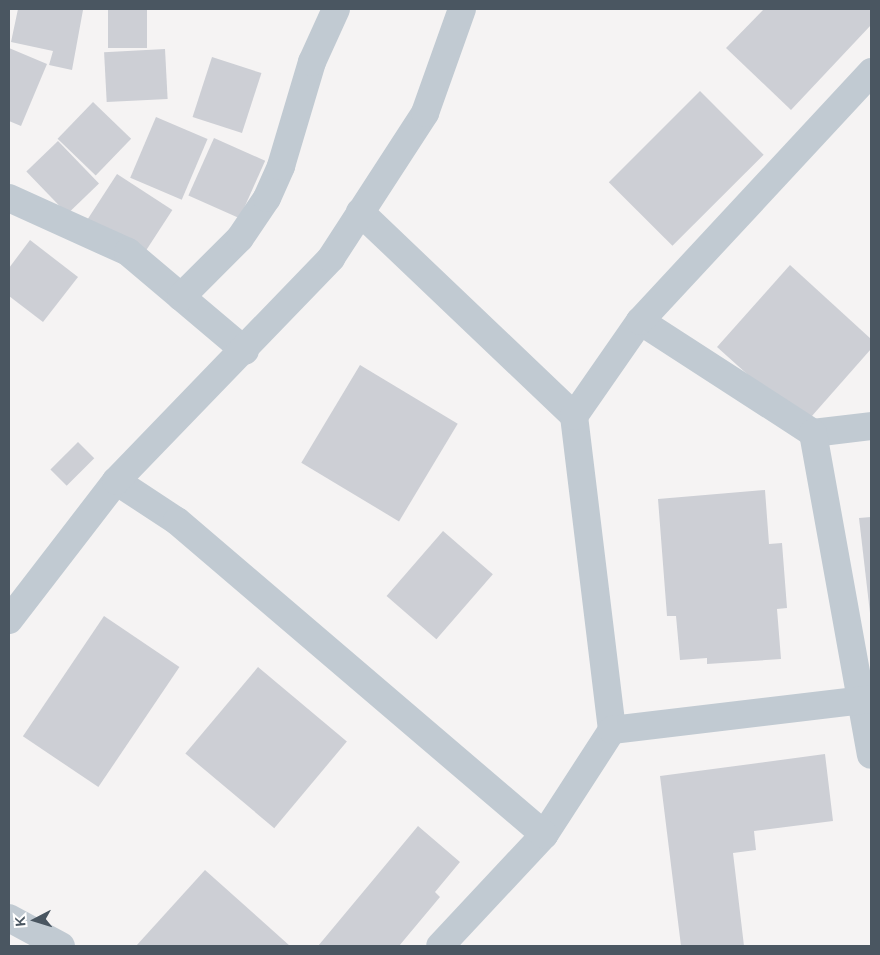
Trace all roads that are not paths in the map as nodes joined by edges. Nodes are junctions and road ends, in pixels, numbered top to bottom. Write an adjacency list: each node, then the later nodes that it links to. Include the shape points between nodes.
1 (336, 9): 6 (street, via 312,62 281,166 267,198 240,238)
2 (462, 9): 5 (street, via 425,113)
3 (871, 72): 7 (street)
4 (9, 198): 6 (street, via 128,252)
5 (360, 212): 8 (street, via 331,258); 9 (street)
6 (181, 297): 8 (street)
7 (640, 320): 9 (street); 11 (street)
8 (244, 351): 12 (street)
9 (574, 416): 15 (street)
10 (871, 426): 11 (street)
11 (813, 432): 14 (street)
12 (116, 481): 13 (street); 17 (street, via 177,521 408,715)
13 (9, 620)
14 (867, 700): 15 (street); 16 (street)
15 (612, 730): 17 (street)
16 (871, 755)
17 (544, 835): 20 (street)
18 (9, 918): 19 (street)
19 (61, 946)
20 (440, 946)

